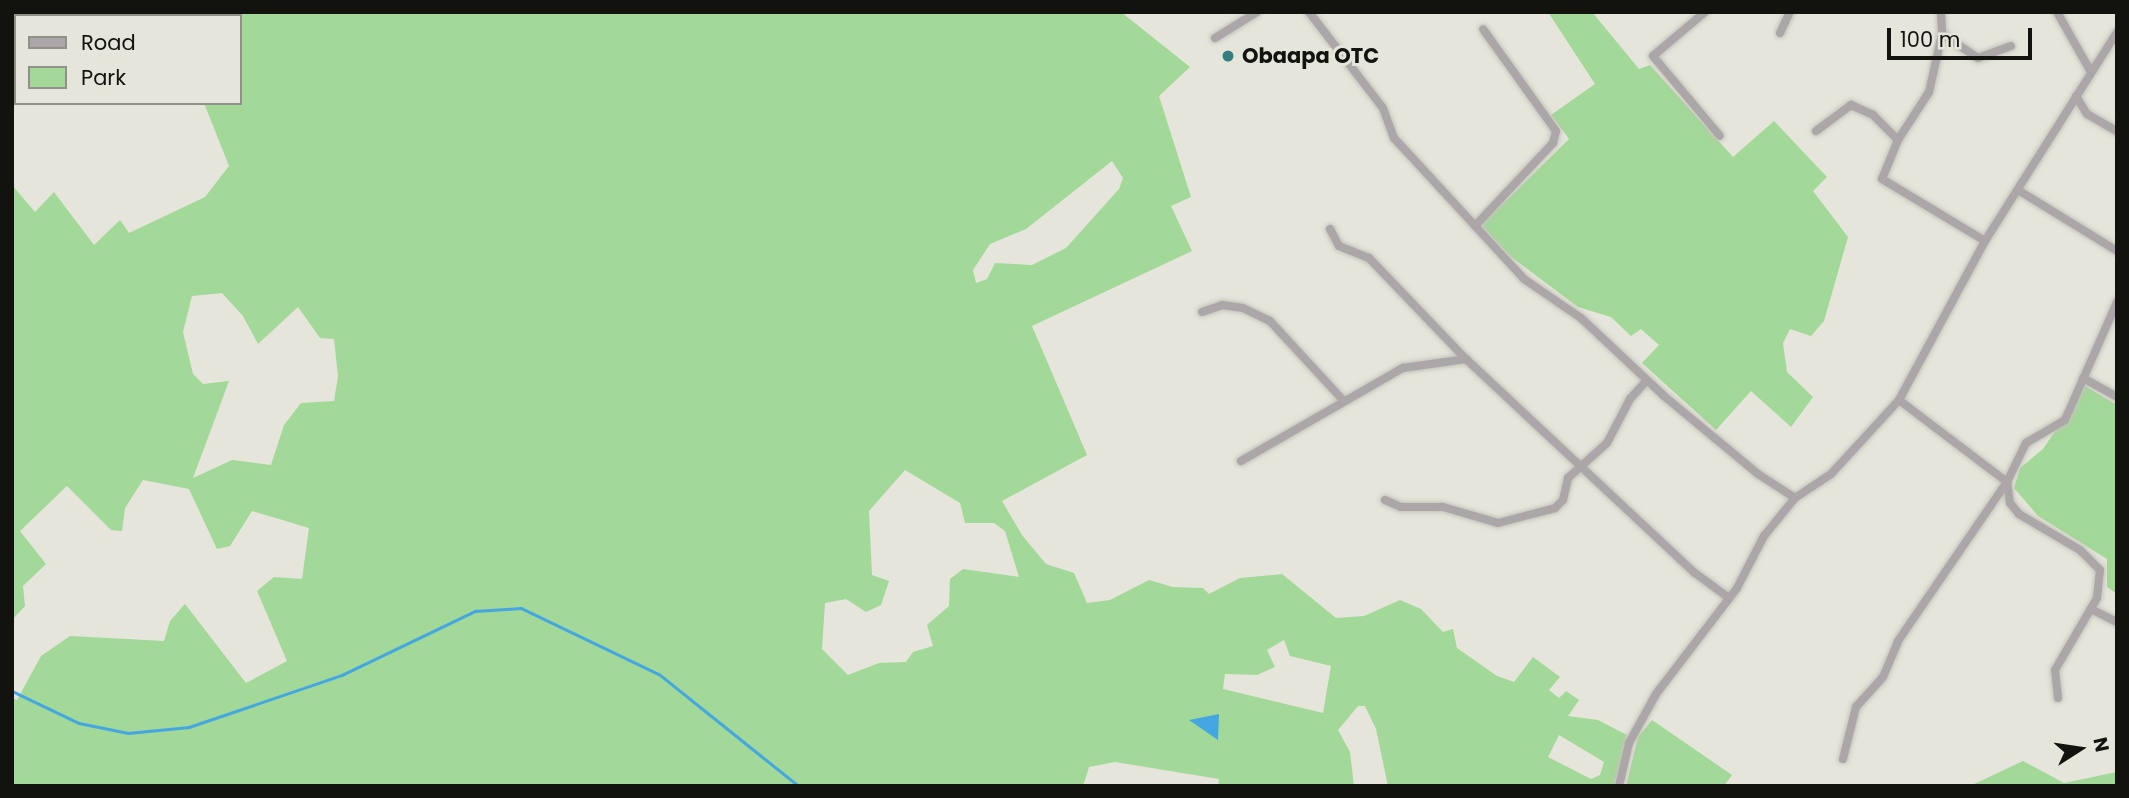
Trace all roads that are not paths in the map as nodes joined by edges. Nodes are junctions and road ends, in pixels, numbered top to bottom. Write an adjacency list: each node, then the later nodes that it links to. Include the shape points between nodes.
1 (1257, 12): 11 (street)
2 (1310, 12): 20 (street, via 1383,108 1394,138)
3 (1705, 12): 17 (street, via 1653,56)
4 (1790, 12): 9 (street)
5 (1941, 12): 10 (street)
6 (2057, 12): 13 (street)
7 (1483, 29): 20 (street, via 1556,131 1553,143)
8 (2117, 32): 13 (street)
9 (1780, 33)
10 (1942, 34): 12 (street, via 1978,58); 18 (street, via 1929,92)
11 (1215, 38)
12 (2011, 46)
13 (2091, 72): 14 (street)
14 (2076, 96): 16 (street, via 2087,114); 19 (street)
15 (1816, 131): 18 (street, via 1851,105 1872,115)
16 (2117, 131)
17 (1720, 136)
18 (1898, 140): 22 (street, via 1882,179)
19 (2018, 190): 22 (street); 23 (street)
20 (1475, 226): 28 (street, via 1524,279 1581,318)
21 (1330, 229): 26 (street, via 1339,246 1369,258)
22 (1985, 242): 31 (street)
23 (2117, 250)
24 (2117, 302): 27 (street)
25 (1202, 312): 30 (street, via 1222,305 1243,308 1270,321)
26 (1466, 359): 30 (street, via 1403,368); 33 (street)
27 (2083, 378): 29 (street); 34 (street, via 2065,420 2026,443)
28 (1647, 380): 33 (street, via 1630,399 1607,443); 35 (street, via 1758,474)
29 (2117, 397)
30 (1343, 400): 32 (street)
31 (1899, 400): 34 (street); 35 (street, via 1843,463)
32 (1241, 461)
33 (1579, 466): 36 (street, via 1568,478 1560,505 1515,523 1468,517 1443,507 1401,507); 37 (street)
34 (2007, 482): 38 (street, via 2010,503 2019,514 2097,564 2100,586); 41 (street, via 1898,641 1883,677 1856,708)
35 (1795, 498): 37 (street, via 1764,536)
36 (1385, 500)
37 (1729, 598): 42 (street, via 1656,694 1629,743)
38 (2091, 609): 39 (street); 40 (street, via 2055,670)
39 (2117, 622)
40 (2058, 698)
41 (1843, 759)
42 (1619, 786)

